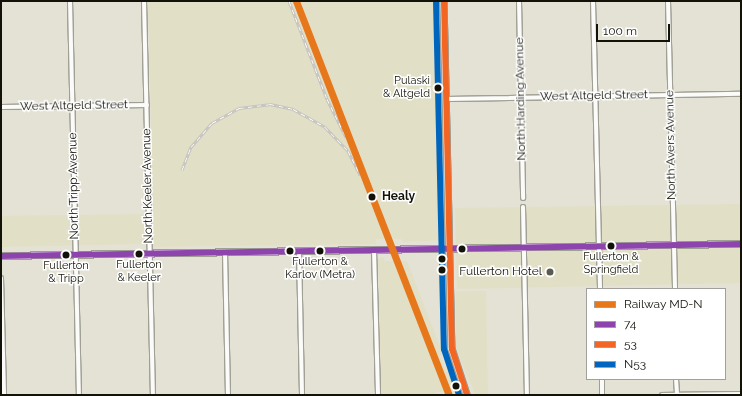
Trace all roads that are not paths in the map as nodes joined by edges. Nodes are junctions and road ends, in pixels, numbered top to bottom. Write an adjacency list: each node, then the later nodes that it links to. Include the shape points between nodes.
1 (70, 1): 13 (street, North Tripp Avenue)
2 (144, 1): 12 (street, North Keeler Avenue)
3 (444, 1): 11 (main road)
4 (518, 1): 10 (street, North Harding Avenue)
5 (593, 1): 9 (street)
6 (668, 1): 8 (street, North Avers Avenue)
7 (741, 94): 8 (street, West Altgeld Street)
8 (670, 95): 9 (street, West Altgeld Street); 18 (street, North Avers Avenue)
9 (595, 96): 10 (street, West Altgeld Street); 19 (street)
10 (521, 97): 11 (street, West Altgeld Street); 15 (street, North Harding Avenue)
11 (446, 98): 21 (main road)
12 (147, 105): 13 (street, West Altgeld Street); 25 (street, North Keeler Avenue)
13 (72, 106): 14 (street, West Altgeld Street); 26 (street, North Tripp Avenue)
14 (1, 107)
15 (523, 198)
16 (523, 206): 20 (street)
17 (741, 244): 18 (main road)
18 (673, 245): 19 (main road); 30 (street, North Avers Avenue)
19 (599, 246): 20 (main road); 29 (street)
20 (524, 248): 21 (main road); 41 (street)
21 (450, 249): 22 (main road); 40 (main road, via 452,349)
22 (374, 250): 23 (main road); 39 (street)
23 (299, 251): 24 (main road); 38 (street)
24 (225, 252): 25 (main road); 37 (street)
25 (150, 253): 26 (main road); 36 (street, North Keeler Avenue)
26 (76, 254): 27 (main road); 35 (street, North Tripp Avenue)
27 (1, 256)
28 (1, 278): 34 (street)
29 (600, 288)
30 (674, 288)
31 (602, 380): 42 (street)
32 (676, 380): 44 (street)
33 (741, 394): 44 (street)
34 (4, 395)
35 (79, 395)
36 (153, 395)
37 (228, 395)
38 (302, 395)
39 (378, 395)
40 (467, 395)
41 (527, 395)
42 (602, 395)
43 (662, 395): 44 (street)
44 (677, 395)

